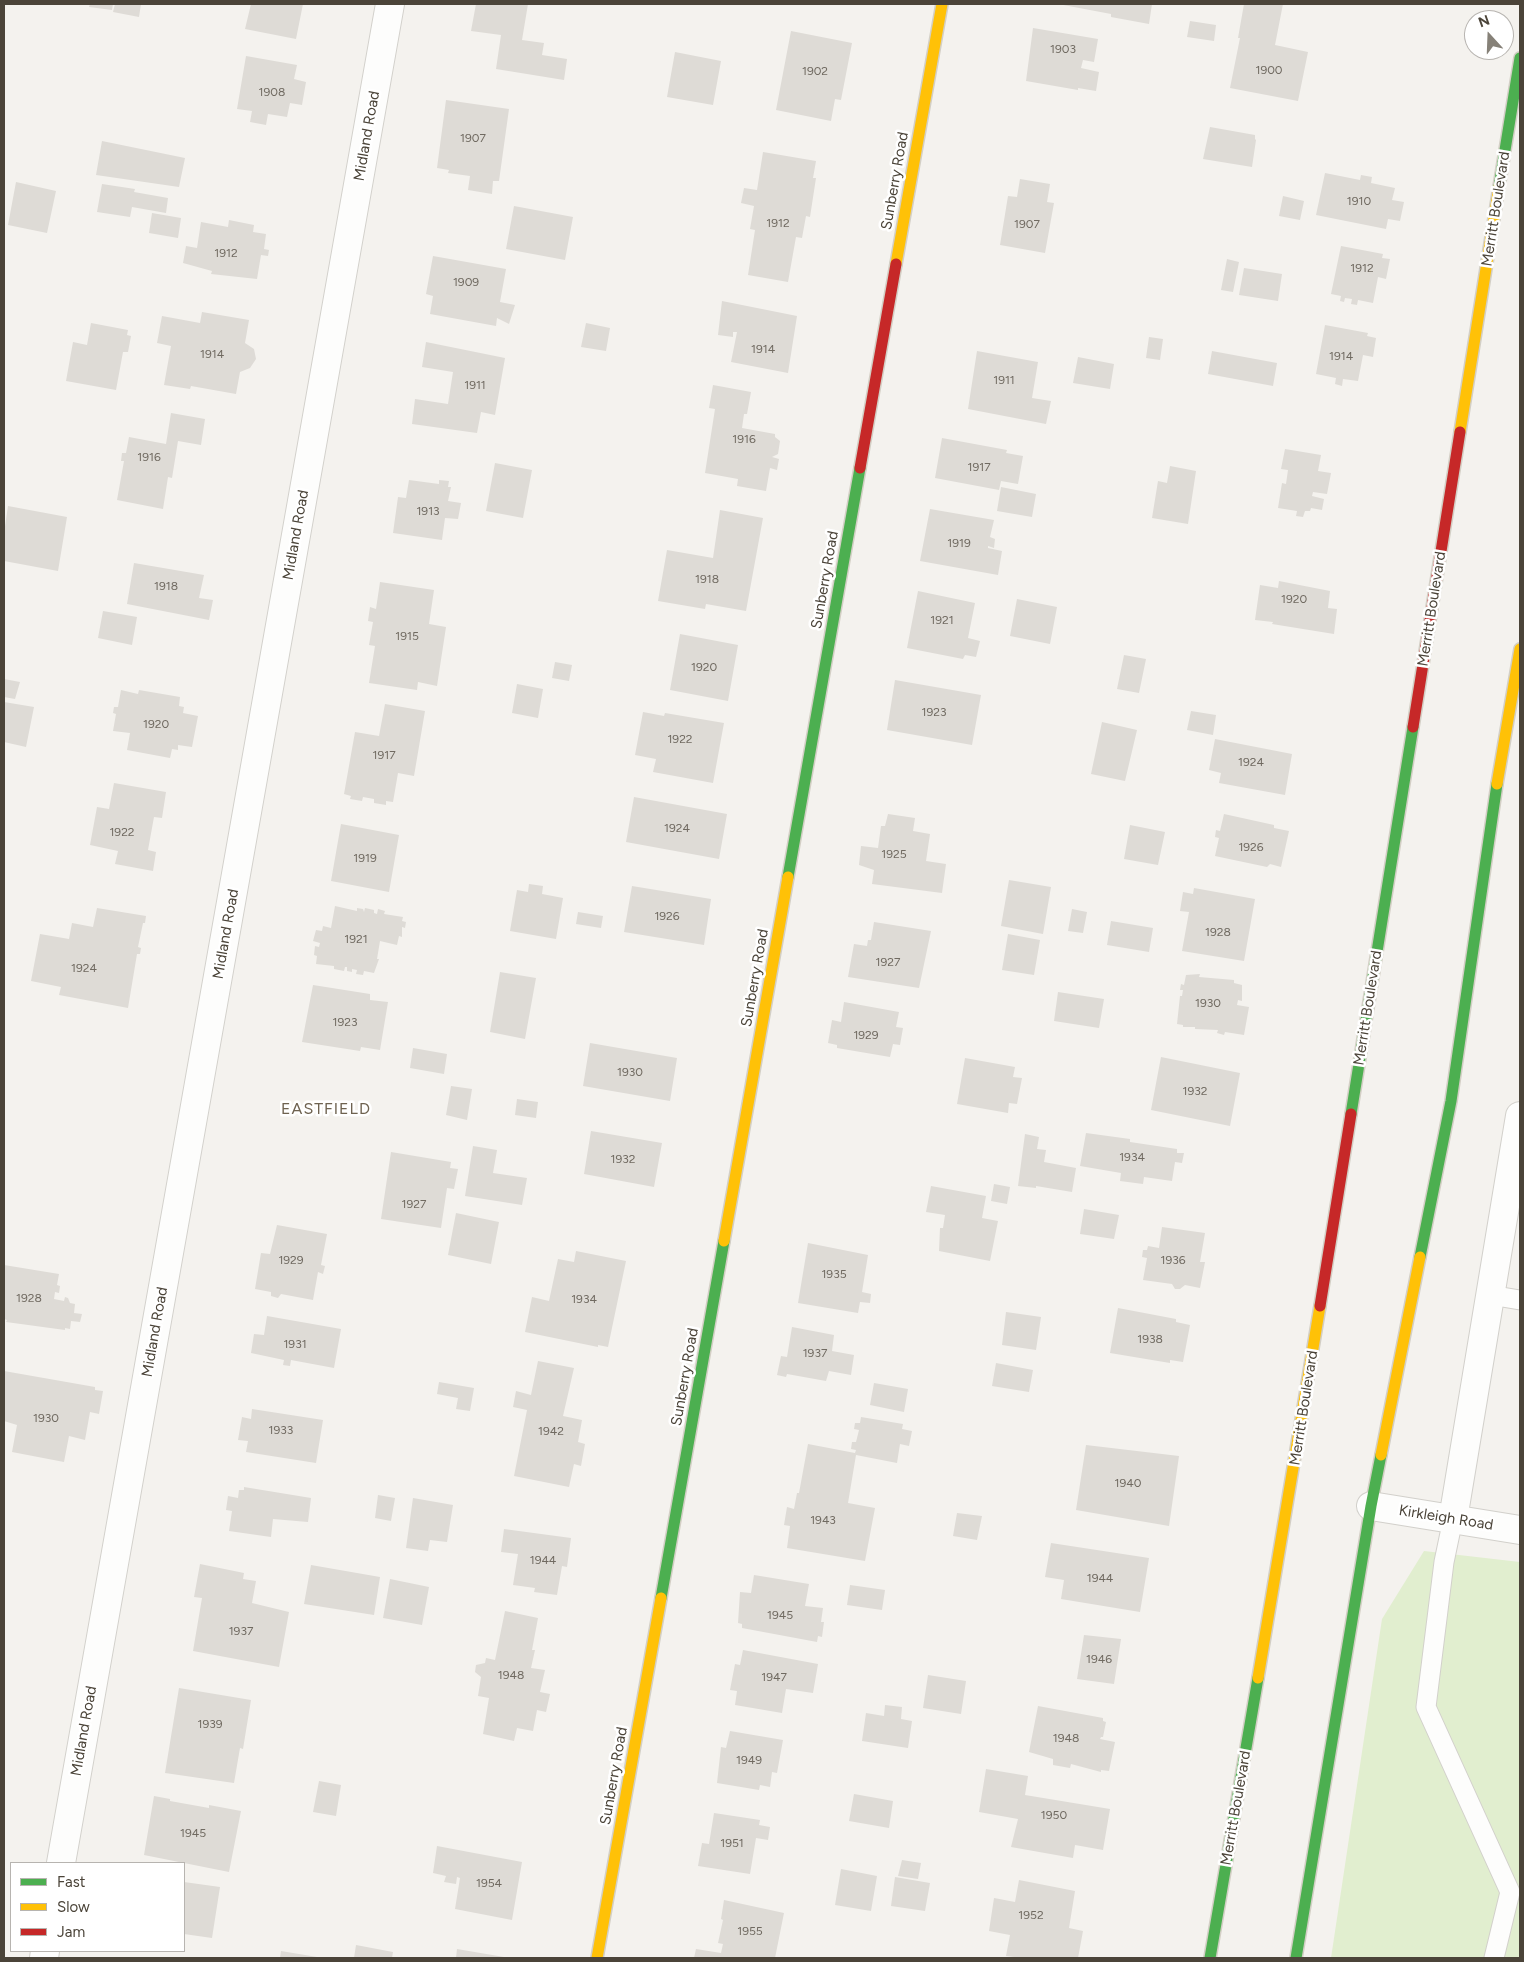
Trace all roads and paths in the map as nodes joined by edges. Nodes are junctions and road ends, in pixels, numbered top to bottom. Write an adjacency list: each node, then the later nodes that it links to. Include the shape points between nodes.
1 (390, 4): 11 (street, Midland Road)
2 (942, 4): 12 (main road, Sunberry Road)
3 (1520, 58): 13 (main road, Merritt Boulevard, via 1292,1484)
4 (1520, 649): 8 (main road, via 1495,796 1451,1101)
5 (1520, 1116): 6 (street)
6 (1490, 1295): 7 (lane); 9 (street)
7 (1520, 1300)
8 (1371, 1506): 9 (street, Kirkleigh Road); 14 (main road)
9 (1453, 1519): 10 (street, Kirkleigh Road); 15 (lane, via 1444,1562 1426,1707 1510,1892)
10 (1520, 1530)
11 (61, 1862)
12 (597, 1958)
13 (1210, 1958)
14 (1296, 1958)
15 (1494, 1958)

